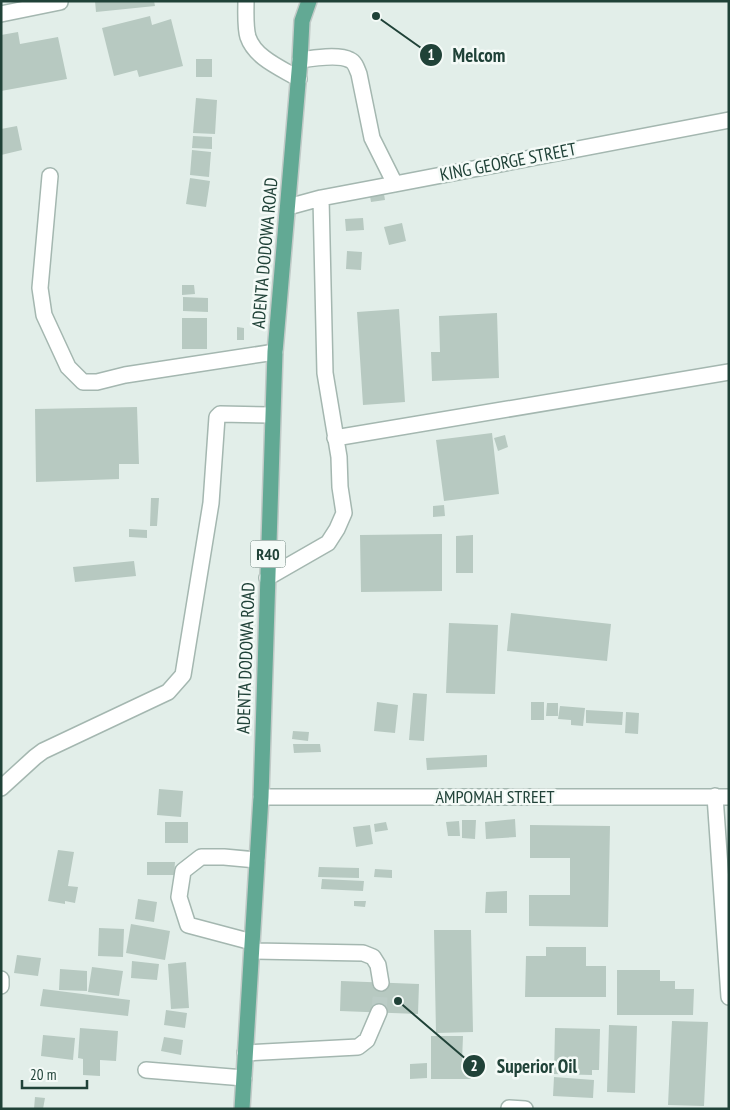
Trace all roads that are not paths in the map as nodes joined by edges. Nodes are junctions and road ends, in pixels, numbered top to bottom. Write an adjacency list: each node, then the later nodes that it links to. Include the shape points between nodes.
1 (246, 1): 6 (street, via 248,37 256,50 263,58)
2 (309, 1): 5 (main road, ADENTA DODOWA ROAD / R40, via 302,21)
3 (60, 2): 4 (street)
4 (1, 14)
5 (300, 60): 6 (main road, ADENTA DODOWA ROAD / R40); 9 (street, via 330,56 350,60 356,66 372,138)
6 (298, 79): 11 (main road, ADENTA DODOWA ROAD / R40)
7 (729, 120): 9 (street, KING GEORGE STREET)
8 (50, 176): 12 (street, via 40,288 48,323 68,366 83,382)
9 (395, 184): 10 (street, KING GEORGE STREET)
10 (321, 198): 11 (street, KING GEORGE STREET); 15 (street, via 325,373)
11 (288, 207): 12 (main road, ADENTA DODOWA ROAD / R40)
12 (275, 352): 14 (main road, ADENTA DODOWA ROAD / R40)
13 (729, 372): 15 (street)
14 (272, 415): 16 (main road, ADENTA DODOWA ROAD / R40); 17 (street, via 220,414 218,417 211,503 183,675 178,683 168,692 43,751)
15 (335, 438): 16 (street, via 344,513 338,529 328,543)
16 (268, 578): 18 (main road, ADENTA DODOWA ROAD / R40)
17 (1, 788)
18 (261, 797): 19 (street, AMPOMAH STREET); 20 (main road, ADENTA DODOWA ROAD / R40)
19 (722, 797): 25 (street)
20 (257, 860): 21 (main road, ADENTA DODOWA ROAD / R40); 21 (street, via 201,857 183,871 179,896 188,925)
21 (252, 946): 23 (street, via 363,953 373,957); 27 (main road, ADENTA DODOWA ROAD / R40)
22 (1, 980): 24 (street)
23 (381, 983)
24 (1, 986)
25 (729, 998)
26 (379, 1012): 27 (street, via 367,1040 358,1047)
27 (245, 1053): 29 (main road, ADENTA DODOWA ROAD / R40)
28 (146, 1070): 29 (street)
29 (244, 1078): 31 (main road, ADENTA DODOWA ROAD / R40)
30 (509, 1108): 32 (street)
31 (242, 1109)
32 (525, 1109)

